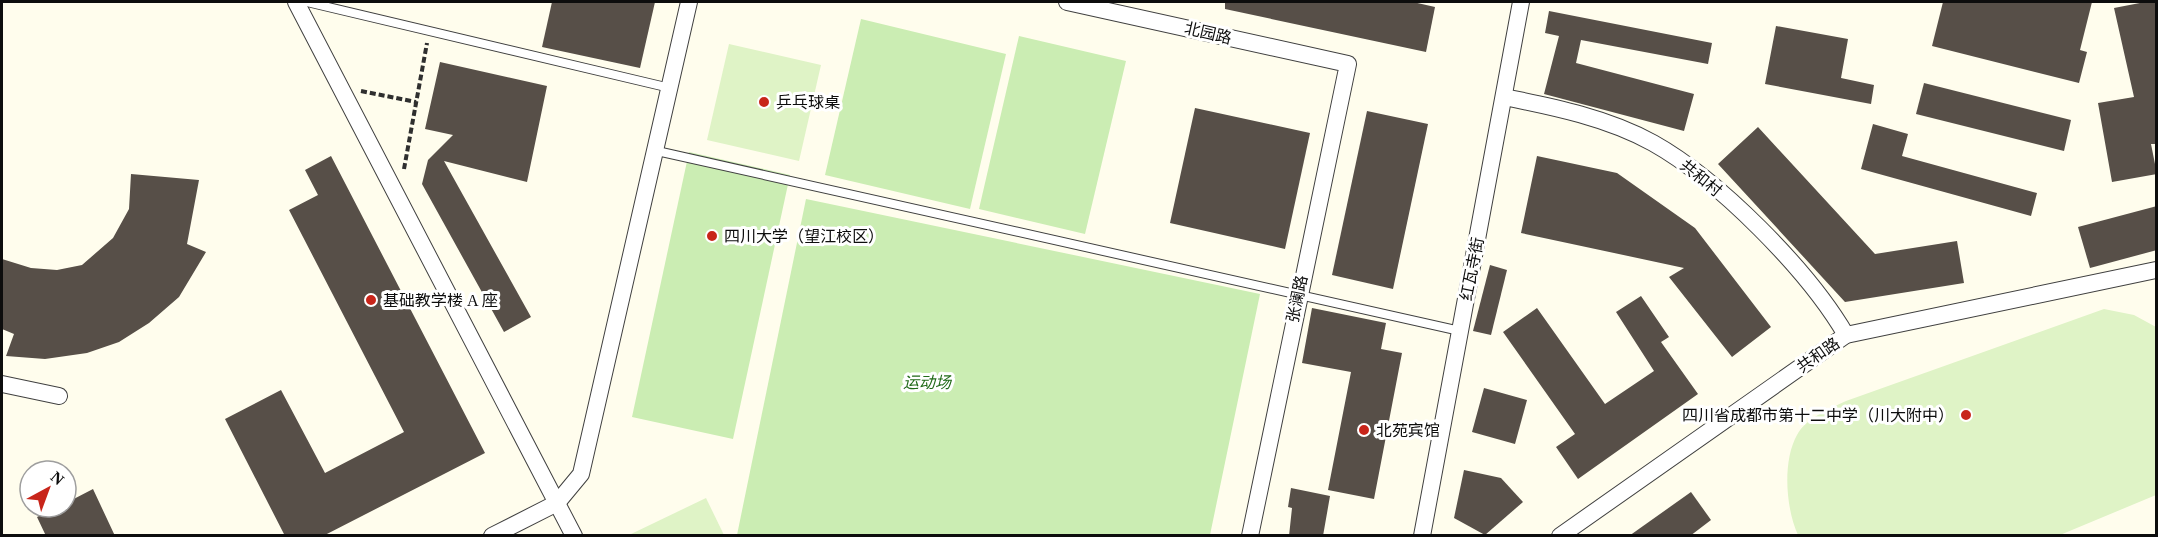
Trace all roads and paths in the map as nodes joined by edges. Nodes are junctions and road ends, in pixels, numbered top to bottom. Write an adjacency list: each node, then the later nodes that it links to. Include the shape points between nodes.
1 (296, 2): 8 (street)
2 (307, 2): 6 (lane)
3 (689, 2): 9 (street)
4 (1067, 2): 7 (street, 北园路)
5 (1521, 2): 10 (street, 红瓦寺街)
6 (429, 31): 9 (lane); 11 (path)
7 (1348, 64): 15 (street, 张澜路)
8 (340, 86): 11 (path); 13 (street)
9 (670, 88): 12 (street)
10 (1504, 97): 16 (street, 红瓦寺街); 17 (street, 共和村, via 1604,122 1652,142 1694,169 1809,282)
11 (416, 102): 13 (path)
12 (657, 151): 15 (lane); 20 (street, via 581,474)
13 (398, 198): 20 (street)
14 (2157, 270): 17 (street, 共和路)
15 (1298, 295): 16 (lane); 23 (street, 张澜路)
16 (1460, 332): 24 (street, 红瓦寺街)
17 (1846, 335): 25 (street, 共和路)
18 (2, 384): 19 (street)
19 (59, 396)
20 (557, 503): 21 (street); 22 (street)
21 (492, 536)
22 (574, 536)
23 (1250, 536)
24 (1422, 536)
25 (1560, 536)

